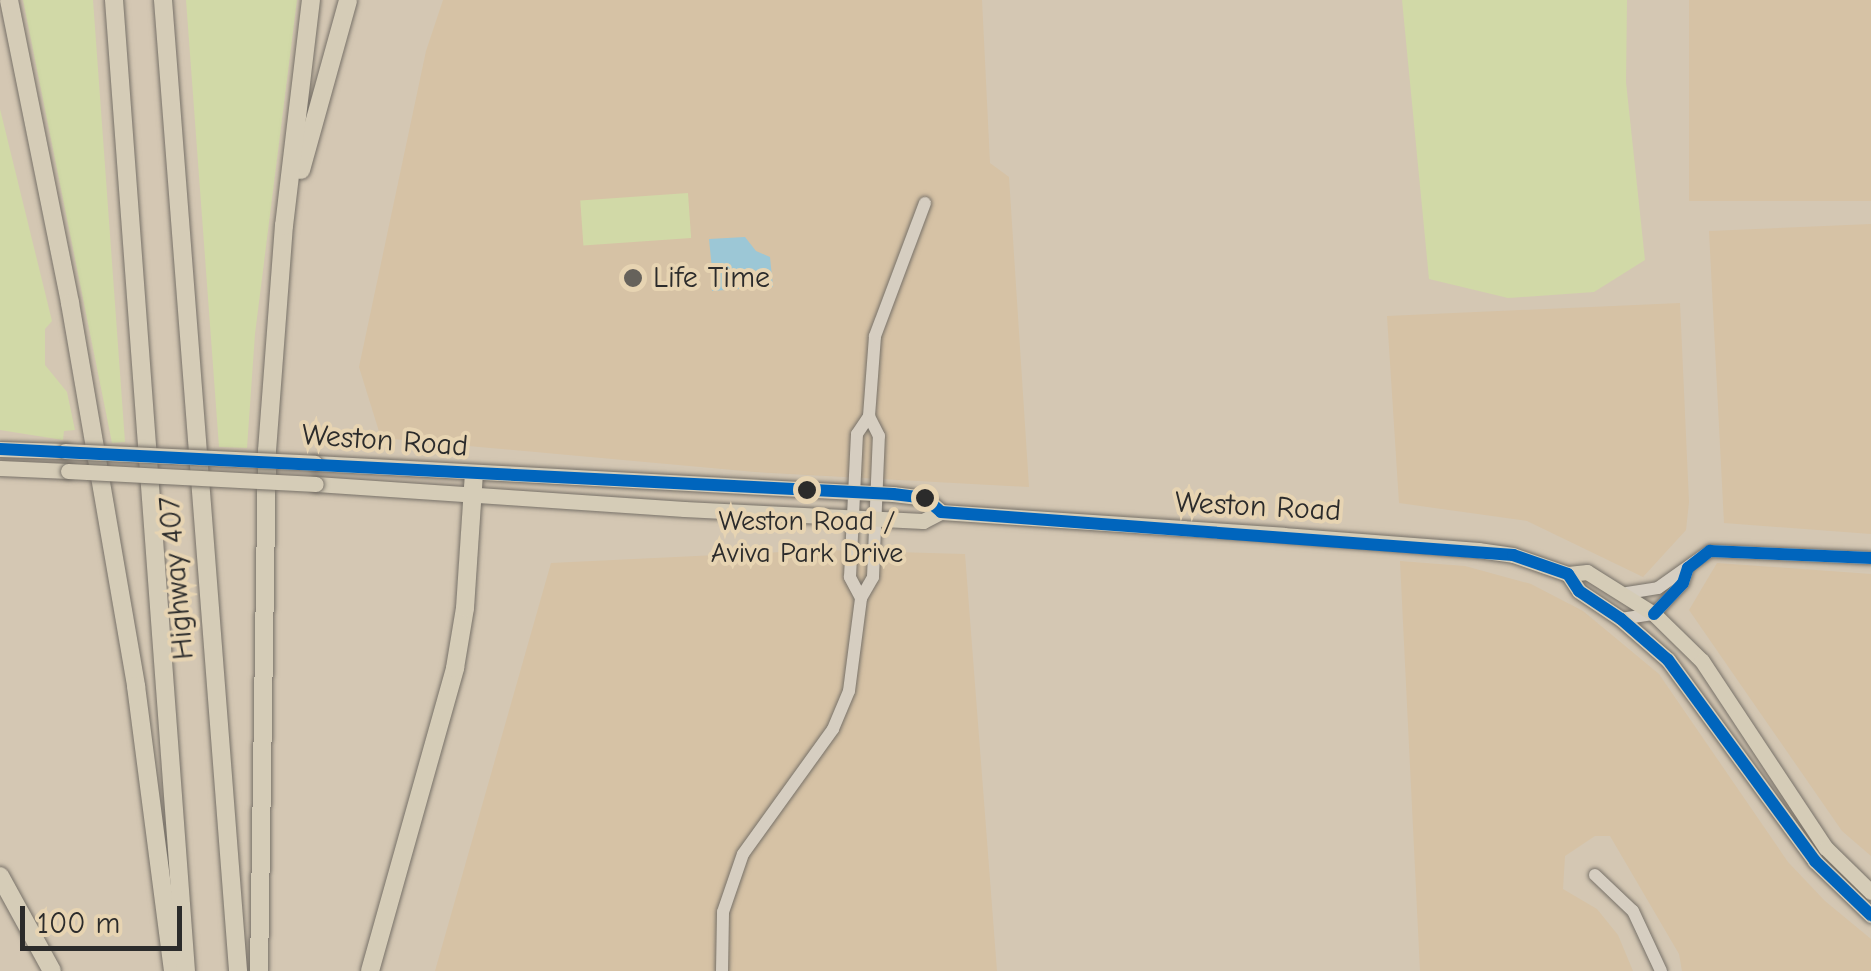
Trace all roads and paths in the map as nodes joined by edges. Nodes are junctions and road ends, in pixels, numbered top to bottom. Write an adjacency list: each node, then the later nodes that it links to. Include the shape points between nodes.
1 (8, 0): 7 (highway)
2 (114, 0): 33 (highway, Highway 407)
3 (163, 0): 34 (highway, Highway 407)
4 (311, 0): 9 (highway)
5 (348, 0): 9 (highway, via 307,141)
6 (0, 22): 7 (highway)
7 (44, 179): 32 (highway, via 136,686)
8 (925, 203): 10 (street, via 875,336)
9 (280, 279): 35 (highway, via 264,510)
10 (869, 416): 14 (street, via 857,434); 16 (street, via 880,436)
11 (0, 449): 13 (main road, Weston Road, bridge)
12 (0, 468): 15 (main road, Weston Road, bridge)
13 (474, 474): 14 (main road, Weston Road); 15 (highway)
14 (854, 492): 16 (main road, Weston Road); 18 (street)
15 (473, 494): 18 (main road, Weston Road); 36 (highway, via 455,668)
16 (876, 494): 17 (main road, Weston Road, via 925,498); 19 (street)
17 (942, 512): 19 (main road, Weston Road, via 923,521); 22 (main road, Weston Road, via 1396,542 1513,554)
18 (852, 514): 19 (main road, Weston Road); 24 (street, via 850,577)
19 (874, 516): 24 (street, via 873,577)
20 (1871, 558): 21 (street, via 1723,550 1710,551)
21 (1688, 568): 23 (street, via 1658,588); 25 (street)
22 (1568, 574): 23 (main road, Weston Road, via 1587,572); 26 (main road, Weston Road, via 1579,592)
23 (1627, 594): 25 (main road, Weston Road)
24 (861, 598): 37 (street, via 849,691 833,729 757,831 730,884)
25 (1654, 614): 26 (street); 29 (main road, Weston Road, via 1702,661 1826,848)
26 (1621, 619): 30 (main road, Weston Road, via 1668,660 1815,862)
27 (1595, 875): 38 (street, via 1633,910)
28 (0, 876): 31 (highway)
29 (1871, 892)
30 (1871, 916)
31 (52, 971)
32 (173, 971)
33 (186, 971)
34 (238, 971)
35 (259, 971)
36 (370, 971)
37 (722, 971)
38 (1661, 971)

